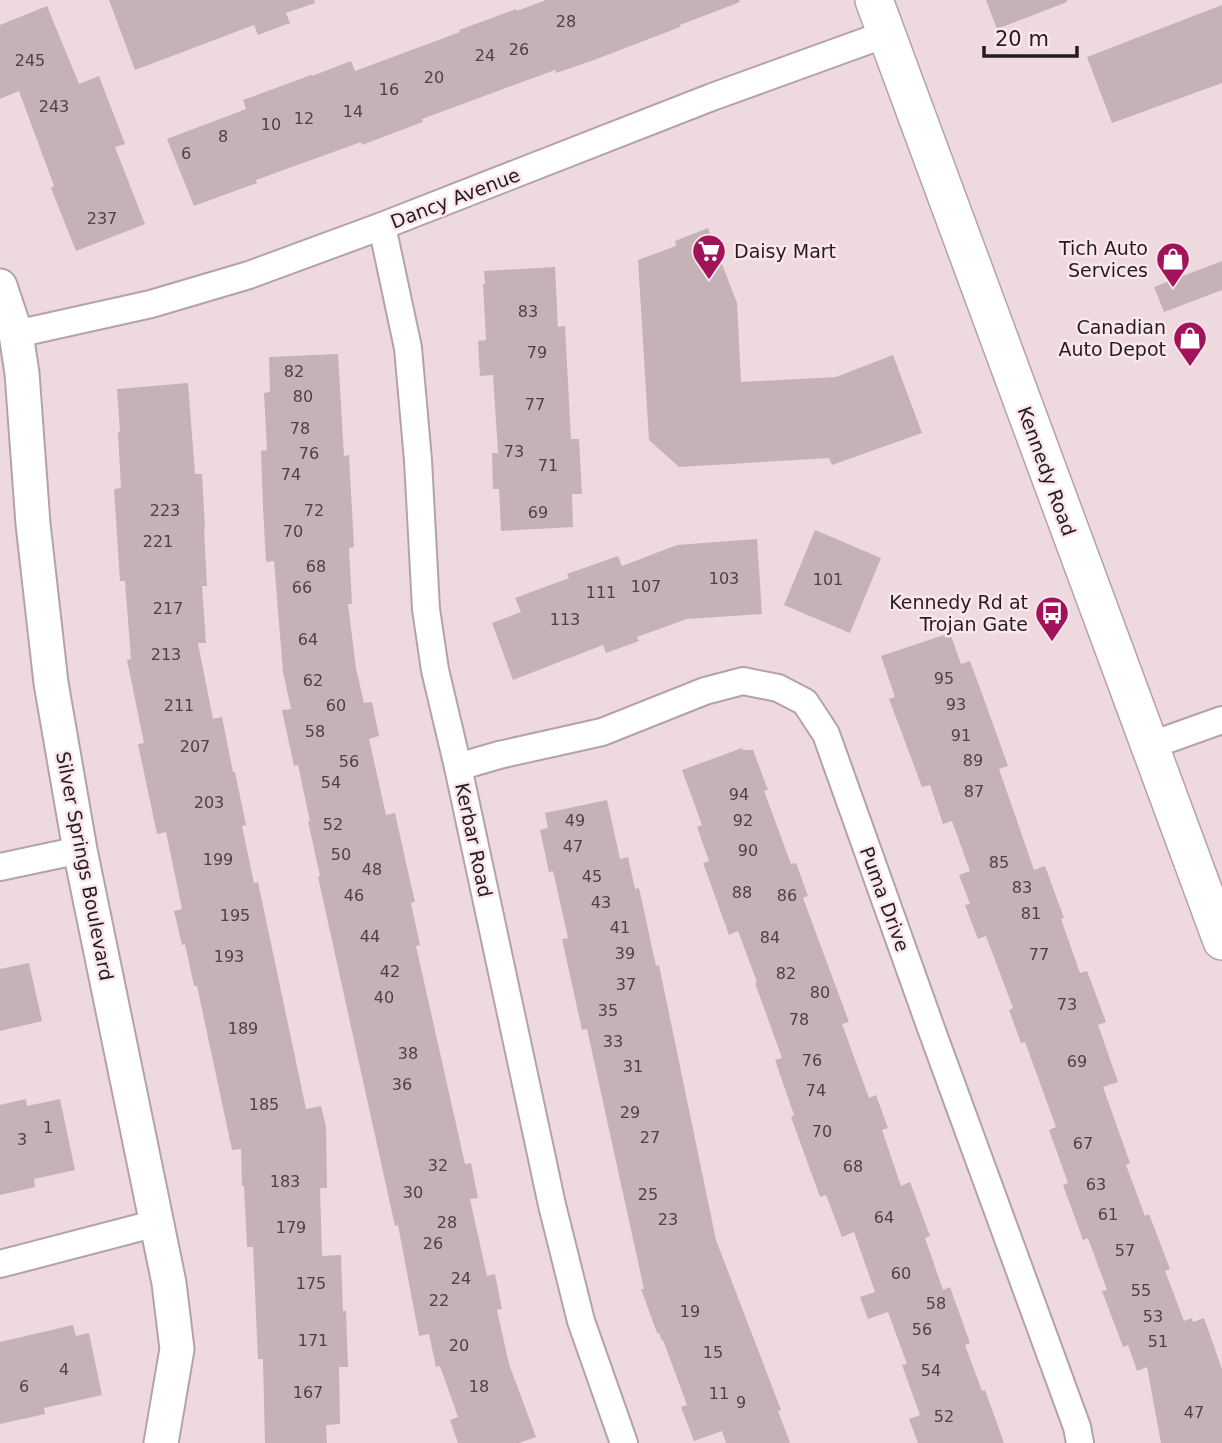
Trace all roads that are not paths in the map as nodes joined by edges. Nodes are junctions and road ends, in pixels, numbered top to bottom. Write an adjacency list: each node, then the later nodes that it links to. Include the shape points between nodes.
1 (874, 0): 2 (main road, Kennedy Road)
2 (886, 34): 3 (street, Dancy Avenue); 7 (main road, Kennedy Road)
3 (382, 226): 5 (street, Dancy Avenue, via 248,275 151,304); 8 (street, Kerbar Road, via 408,348 426,609)
4 (0, 286): 5 (street, Silver Springs Boulevard)
5 (16, 334): 9 (street, Silver Springs Boulevard, via 51,683)
6 (1222, 720): 7 (street)
7 (1149, 746): 11 (main road, Kennedy Road)
8 (458, 766): 15 (street, Kerbar Road, via 552,1205 581,1321); 16 (street, Puma Drive, via 602,732 705,691 743,681 778,688 805,702 826,734)
9 (80, 850): 10 (street); 12 (street, Silver Springs Boulevard)
10 (0, 867)
11 (1222, 941)
12 (157, 1223): 13 (street); 14 (street, Silver Springs Boulevard, via 177,1349)
13 (0, 1264)
14 (161, 1443)
15 (624, 1443)
16 (1080, 1443)

